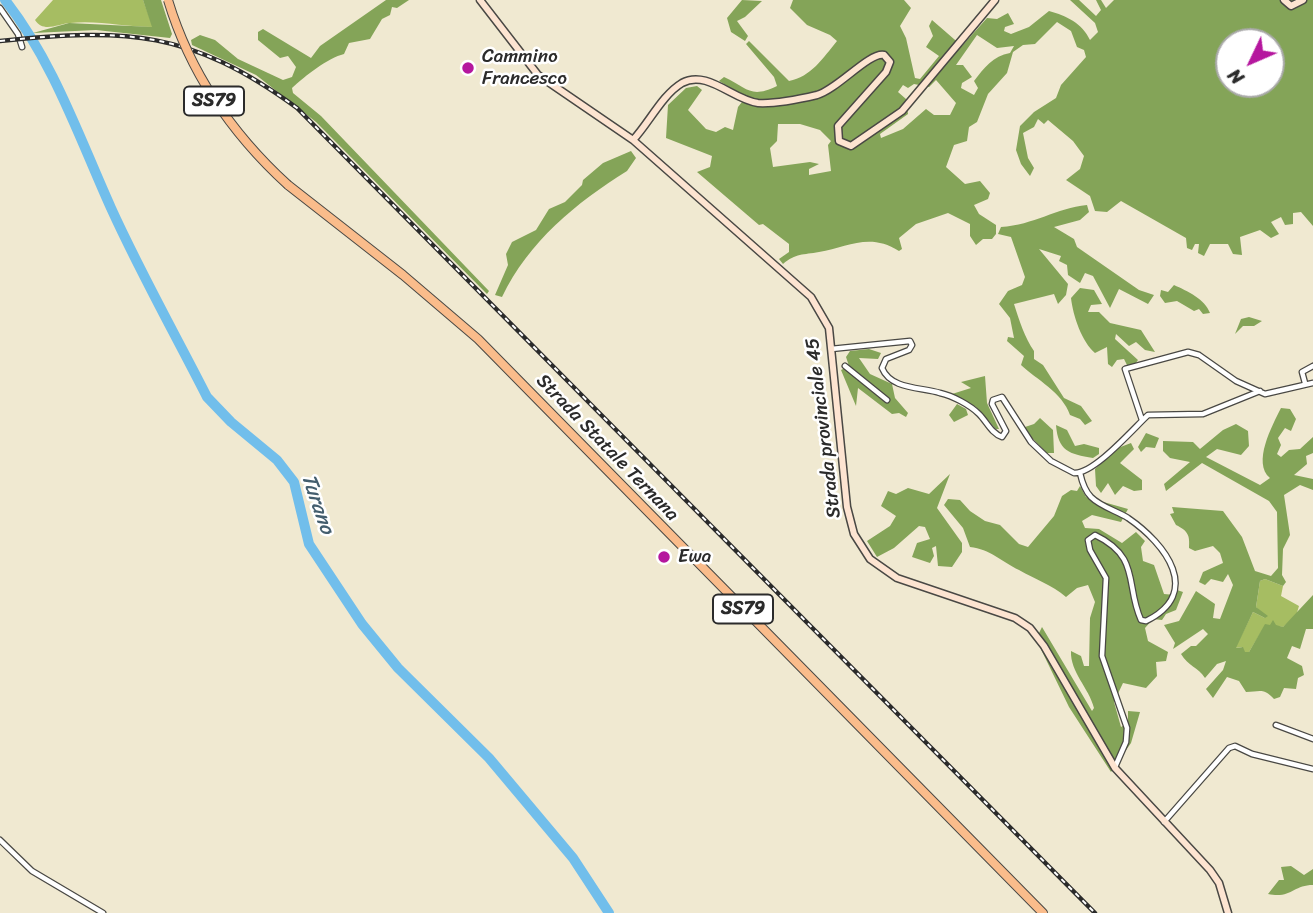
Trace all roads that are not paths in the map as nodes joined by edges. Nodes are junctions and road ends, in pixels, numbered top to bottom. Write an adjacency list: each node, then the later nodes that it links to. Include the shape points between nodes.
1 (168, 0): 25 (highway, Strada Statale Ternana / SS79, bridge, via 187,51 215,103 261,160 470,331)
2 (480, 0): 8 (main road, Strada provinciale 45, via 538,75)
3 (995, 0): 8 (main road, via 902,111 851,146 839,141 838,127 886,72 890,62 884,55 874,55 830,90 762,103 745,100 706,80 688,81 675,89)
4 (1284, 0): 5 (main road, via 1291,6)
5 (1303, 0)
6 (0, 8): 7 (street)
7 (22, 47)
8 (633, 140): 9 (main road, Strada provinciale 45, via 811,297 824,316)
9 (831, 349): 17 (street, via 910,341 909,350 886,359 882,368 888,377 962,402 1002,437 1006,431 992,404 1002,397 1031,442 1051,460); 20 (main road, Strada provinciale 45, via 847,507 860,546 881,569 897,578 1015,618 1030,628)
10 (845, 366): 15 (street)
11 (1313, 366): 13 (street, via 1302,372)
12 (1313, 383): 13 (street)
13 (1305, 384): 14 (street, via 1265,394)
14 (1259, 391): 16 (street, via 1209,412 1152,413); 16 (street, via 1199,355 1178,354 1125,369)
15 (887, 400)
16 (1142, 420): 17 (street)
17 (1080, 473): 20 (street, via 1089,495 1140,528 1177,573 1176,588 1161,612 1141,620 1125,562 1101,538 1095,535 1088,540 1107,578 1103,661 1127,728)
18 (1276, 725): 19 (street)
19 (1313, 739)
20 (1115, 768): 22 (main road, Strada provinciale 45)
21 (1313, 769): 22 (street, via 1235,746 1228,748)
22 (1164, 822): 26 (main road, Strada provinciale 45, via 1214,876)
23 (0, 840): 24 (street, via 32,871)
24 (103, 913)
25 (1044, 913)
26 (1228, 913)

